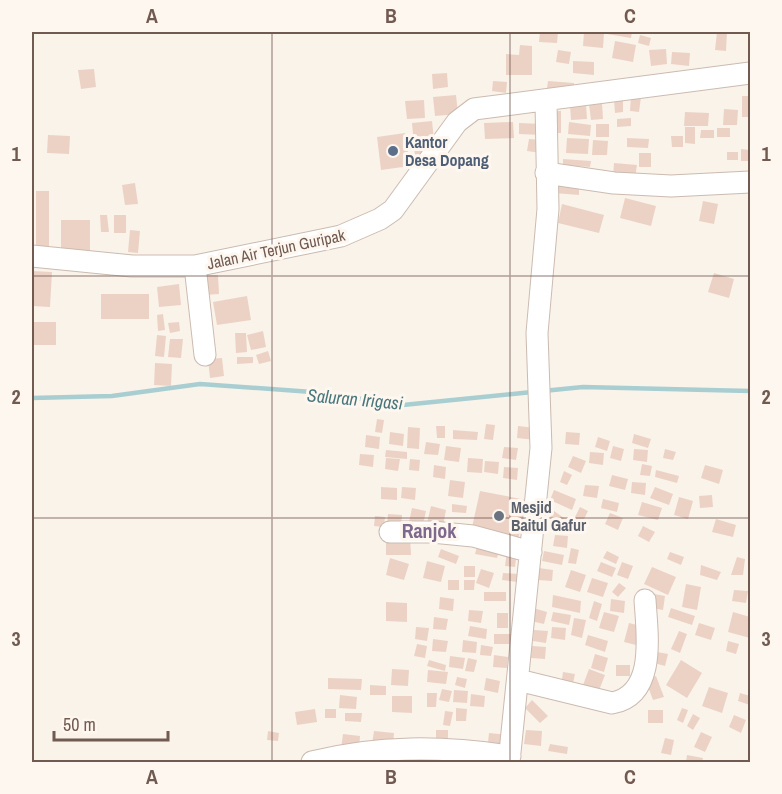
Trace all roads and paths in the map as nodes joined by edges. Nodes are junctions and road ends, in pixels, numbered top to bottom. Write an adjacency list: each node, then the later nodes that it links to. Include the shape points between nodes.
1 (750, 73): 2 (street, Jalan Air Terjun Guripak)
2 (546, 102): 3 (street); 6 (street, Jalan Air Terjun Guripak, via 474,110 457,122 393,210 355,231)
3 (546, 173): 4 (street, via 671,186); 9 (street, via 548,209 537,333 541,448)
4 (750, 182)
5 (32, 256): 6 (street, Jalan Air Terjun Guripak, via 132,266)
6 (195, 266): 7 (street)
7 (205, 355)
8 (390, 532): 9 (street, via 462,534)
9 (531, 552): 11 (street)
10 (645, 600): 11 (street, via 646,662 636,689 627,698 612,703)
11 (518, 680): 12 (street)
12 (509, 759): 13 (street, via 424,747)
13 (312, 762)

